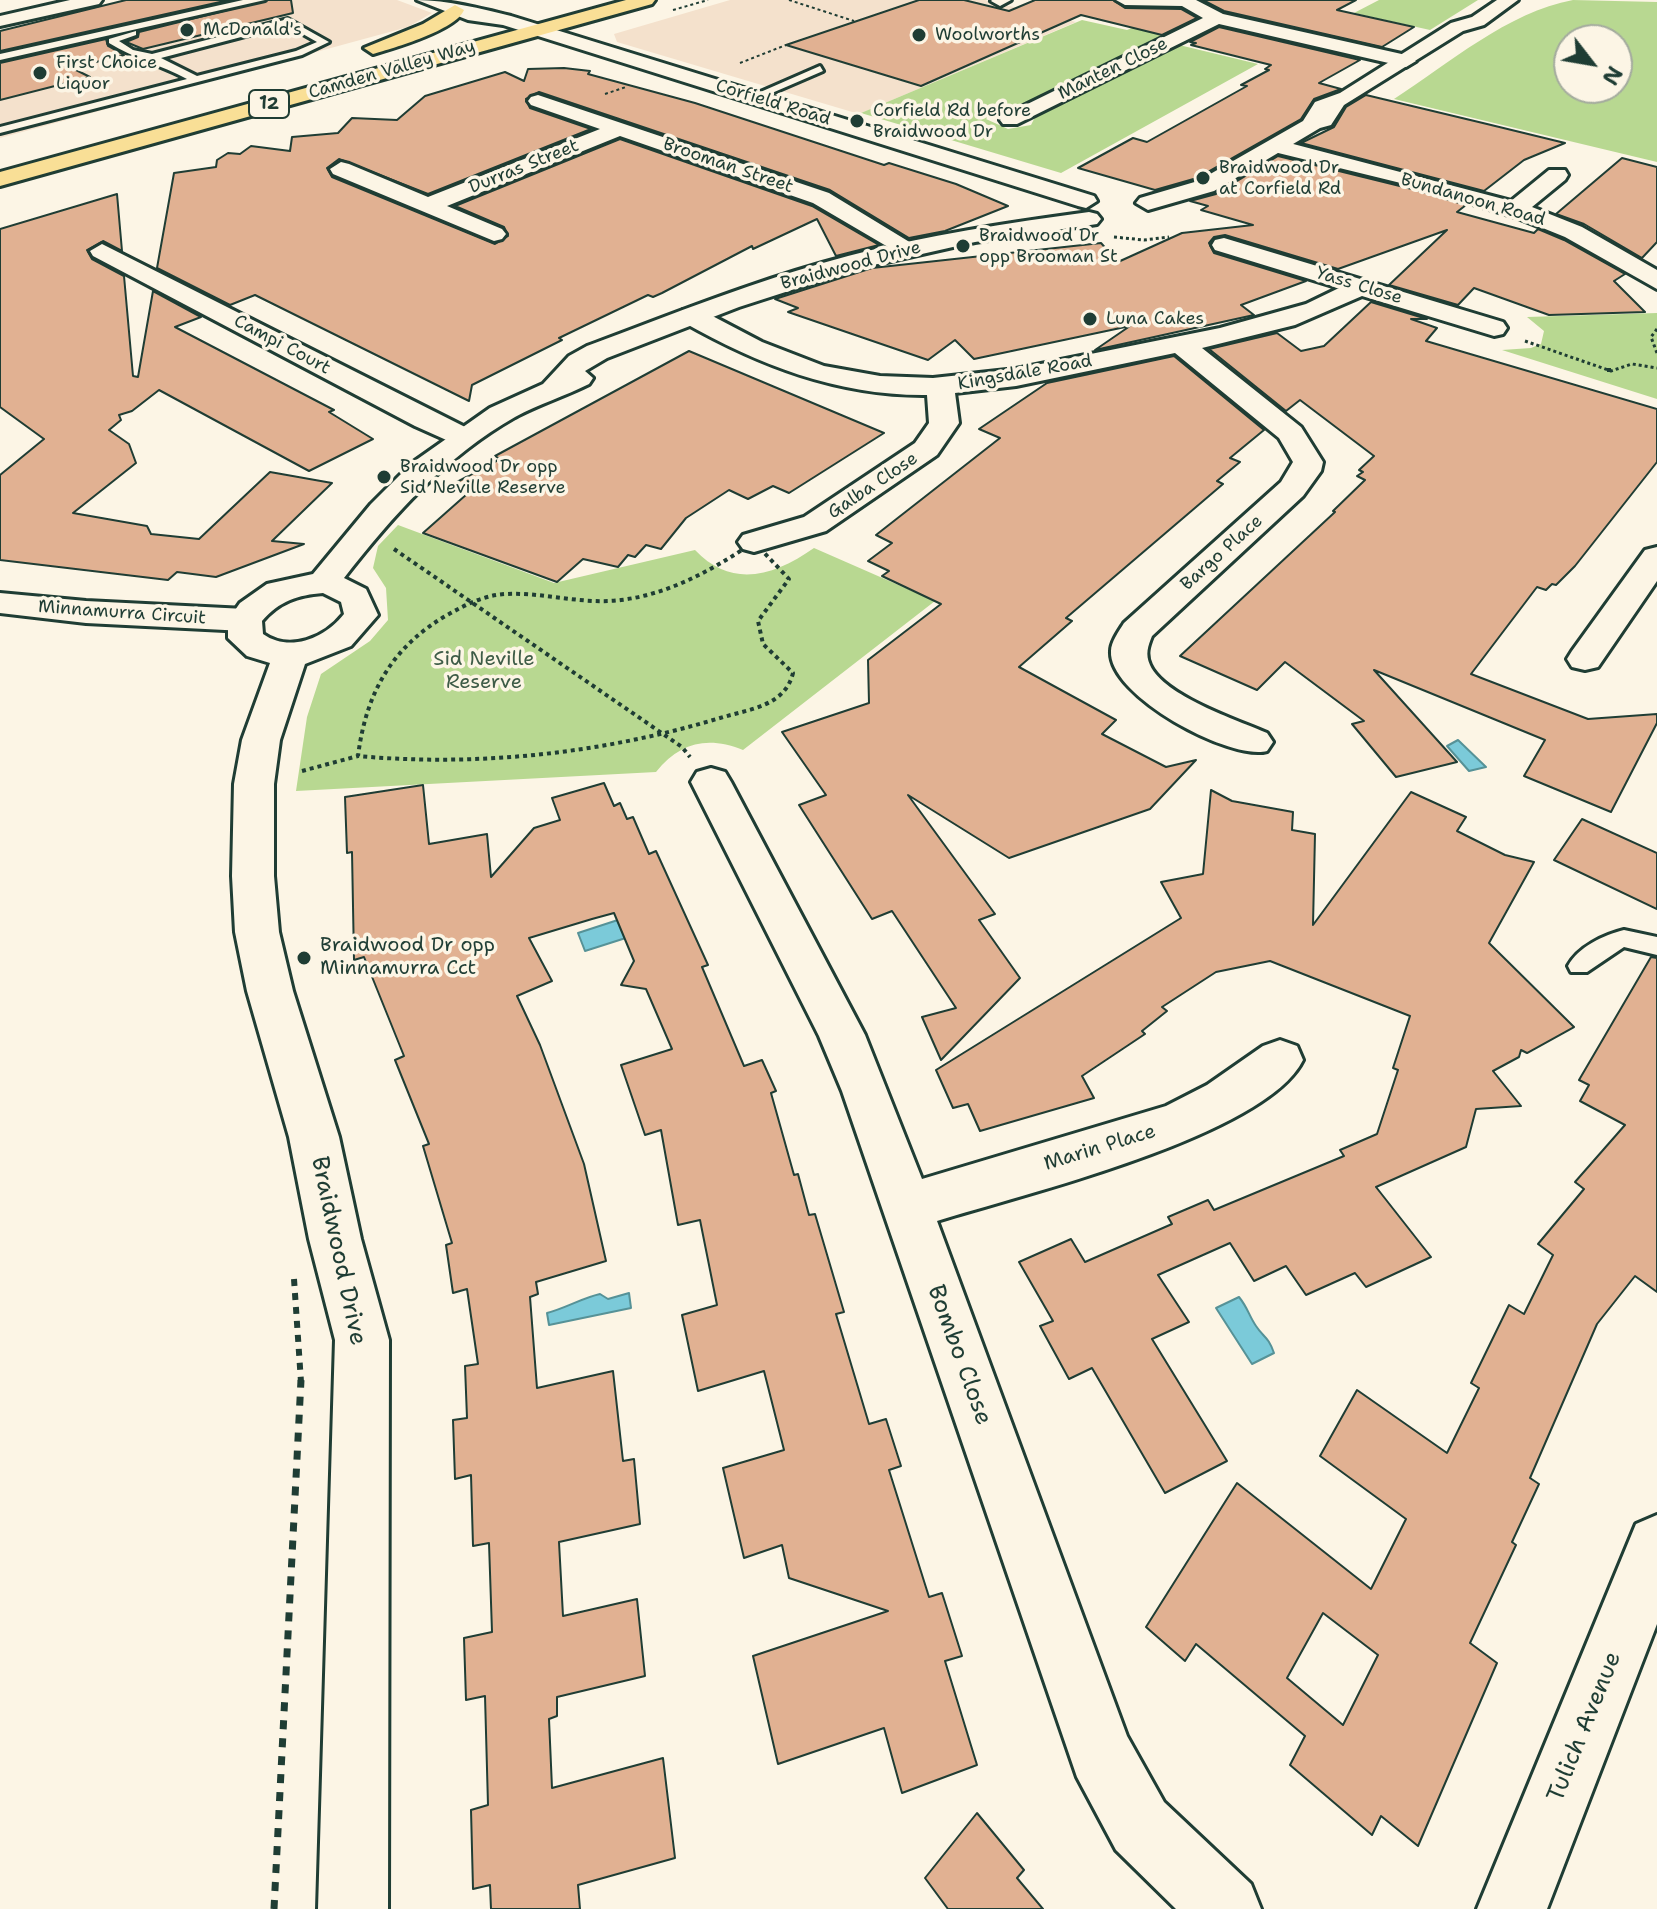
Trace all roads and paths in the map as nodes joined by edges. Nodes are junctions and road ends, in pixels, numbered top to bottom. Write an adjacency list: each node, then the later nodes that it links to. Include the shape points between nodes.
1 (93, 0): 14 (street)
2 (261, 0): 25 (lane)
3 (426, 0): 10 (street, Corfield Road)
4 (578, 0): 13 (main road, Camden Valley Way / 12)
5 (789, 0): 15 (path)
6 (1125, 0): 9 (street)
7 (1509, 0): 27 (street)
8 (654, 1): 18 (main road, Camden Valley Way / 12); 22 (main road, via 599,32 592,38)
9 (1183, 1): 12 (street)
10 (458, 5): 13 (street, Corfield Road); 24 (main road, via 454,14 429,28)
11 (288, 8): 16 (lane)
12 (1217, 18): 27 (street); 34 (street, Manten Close)
13 (505, 20): 18 (street, Corfield Road); 32 (main road, Camden Valley Way / 12)
14 (0, 21)
15 (854, 21)
16 (288, 22): 17 (lane); 30 (lane, via 324,42)
17 (256, 30): 19 (lane, via 232,18 205,15); 23 (lane)
18 (537, 30): 22 (street, Corfield Road); 41 (main road, Camden Valley Way / 12)
19 (131, 34): 20 (lane); 23 (lane, via 124,39)
20 (143, 40)
21 (786, 45): 28 (path)
22 (596, 48): 31 (street, Corfield Road)
23 (150, 53): 30 (lane)
24 (359, 53)
25 (0, 57)
26 (331, 60): 32 (main road)
27 (1406, 61): 37 (street, via 1334,103 1328,119)
28 (732, 66)
29 (820, 69): 31 (lane)
30 (196, 80): 36 (lane)
31 (754, 97): 44 (street, Corfield Road)
32 (206, 100): 38 (main road, Camden Valley Way / 12)
33 (538, 101): 35 (street, Brooman Street)
34 (1010, 120)
35 (619, 129): 42 (street, Durras Street); 49 (street, Brooman Street, via 821,198)
36 (0, 130)
37 (1278, 146): 43 (street, Bundanoon Road); 45 (street, via 1206,186 1138,200 1156,214)
38 (0, 157)
39 (341, 169): 42 (street, Durras Street)
40 (1557, 175): 43 (street)
41 (0, 179)
42 (429, 205): 46 (street, Durras Street)
43 (1514, 210): 51 (street, Bundanoon Road, via 1590,239)
44 (1100, 216): 47 (path, via 1144,240); 49 (street, Braidwood Drive)
45 (1137, 226)
46 (494, 234)
47 (1169, 237)
48 (1224, 245): 52 (street, Yass Close)
49 (909, 249): 53 (street, Braidwood Drive, via 799,278)
50 (102, 251): 60 (street, Campi Court)
51 (1657, 281)
52 (1360, 286): 54 (street, Yass Close); 56 (street, Kingsdale Road, via 1331,304)
53 (692, 316): 59 (street, Kingsdale Road, via 770,358 813,373 874,384); 60 (street, Braidwood Drive, via 621,345 598,367)
54 (1494, 328): 58 (path, via 1611,371 1632,364)
55 (1657, 329): 57 (path, via 1651,337)
56 (1180, 344): 59 (street, Kingsdale Road); 71 (street, Bargo Place, via 1291,433 1308,462 1292,489 1136,631 1126,662 1153,691)
57 (1657, 353)
58 (1657, 368)
59 (940, 387): 61 (street, Galba Close, via 944,423 926,449 815,524)
60 (463, 437): 64 (street, Braidwood Drive, via 390,497)
61 (754, 542): 65 (path, via 712,571 622,600 585,602 509,593); 70 (path, via 789,579 757,621 758,638 793,673 789,689 772,702)
62 (392, 547): 65 (path)
63 (1657, 557): 69 (street)
64 (323, 583): 67 (street, via 266,597); 68 (street, via 354,593 361,615 340,640)
65 (469, 602): 70 (path); 72 (path, via 422,630 391,660 361,718)
66 (0, 603): 67 (street, Minnamurra Circuit)
67 (245, 620): 68 (street, via 243,629 253,646)
68 (291, 654): 82 (street, Braidwood Drive, via 261,740 254,784 253,876 257,932 270,991 314,1137 362,1340)
69 (1585, 659)
70 (664, 735): 72 (path, via 475,760); 74 (path, via 682,747)
71 (1254, 742)
72 (358, 756): 73 (path)
73 (302, 771)
74 (711, 782): 78 (street, Bombo Close, via 842,1035)
75 (1657, 946): 76 (lane, via 1621,937)
76 (1579, 966)
77 (1280, 1060): 78 (street, Marin Place, via 1224,1100 1178,1124)
78 (906, 1207): 83 (street, Bombo Close, via 1100,1754 1140,1826)
79 (293, 1263): 81 (path, via 301,1382)
80 (1657, 1545): 84 (street, Tulich Avenue)
81 (274, 1909)
82 (353, 1909)
83 (1226, 1909)
84 (1512, 1909)

